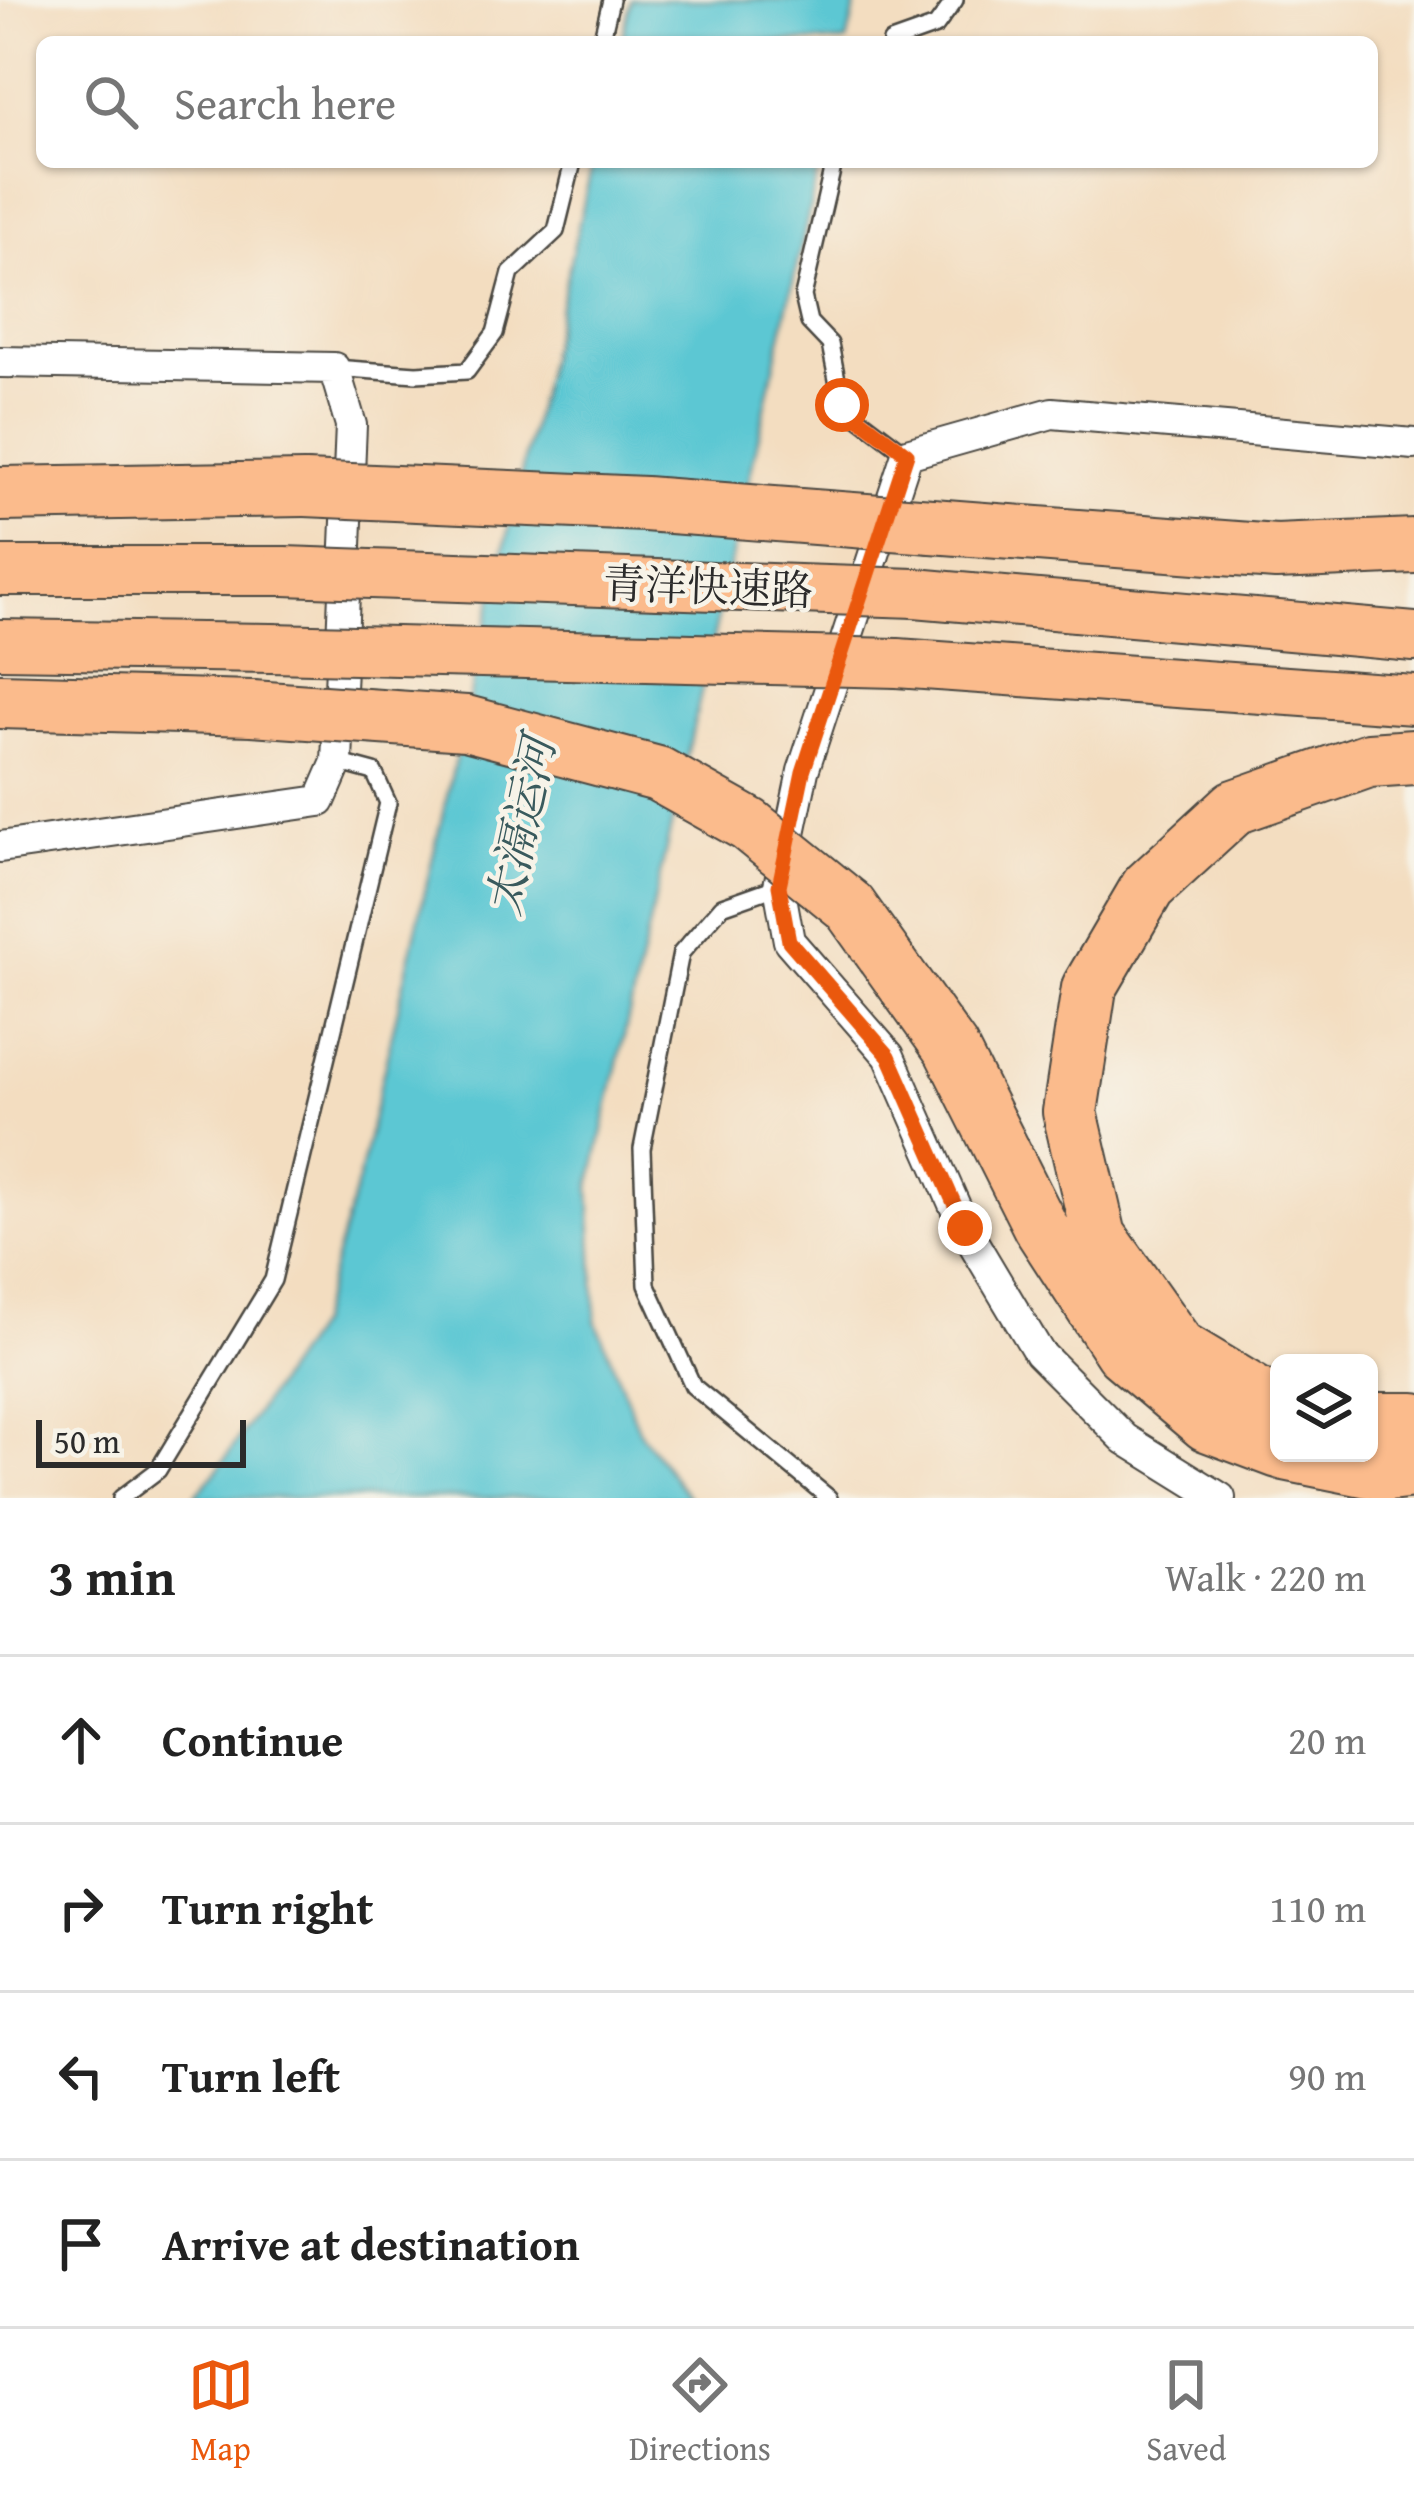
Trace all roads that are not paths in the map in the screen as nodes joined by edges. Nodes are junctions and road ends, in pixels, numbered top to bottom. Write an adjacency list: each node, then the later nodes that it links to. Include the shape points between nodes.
1 (611, 0): 3 (lane)
2 (955, 0): 4 (lane, via 936,26)
3 (602, 36)
4 (908, 36)
5 (572, 168): 8 (lane, via 556,231 511,273 494,333 467,370)
6 (833, 168): 10 (lane, via 803,296 809,322 830,344 842,405)
7 (0, 362): 8 (street)
8 (334, 368): 19 (street, via 351,425)
9 (1414, 444): 10 (street, via 1052,413)
10 (907, 454): 21 (street, via 803,772)
11 (0, 494): 12 (highway, bridge, via 304,488 645,504 1276,552)
12 (1414, 546)
13 (0, 571): 14 (highway, 青洋快速路, bridge, via 284,571 916,593)
14 (1414, 638)
15 (0, 644): 16 (highway, 青洋快速路, bridge, via 897,663)
16 (1414, 700)
17 (0, 701): 25 (highway, bridge, via 466,723 658,774 749,825 849,906 951,1048 1040,1226 1122,1352 1207,1424)
18 (1414, 758): 22 (highway, via 1370,760 1235,807 1148,887 1090,988 1070,1112 1099,1237 1178,1347)
19 (337, 762): 20 (street, via 320,800); 28 (lane, via 374,772 388,803 273,1280 158,1470)
20 (0, 847)
21 (779, 886): 29 (lane, via 722,906 681,953 642,1149 646,1285 693,1386); 30 (street, via 789,941 889,1056 965,1228 1039,1353 1125,1439)
22 (1270, 1403)
23 (1378, 1420): 24 (highway)
24 (1414, 1420)
25 (1270, 1448)
26 (1331, 1462): 27 (highway)
27 (1414, 1472)
28 (121, 1498)
29 (829, 1498)
30 (1220, 1498)

